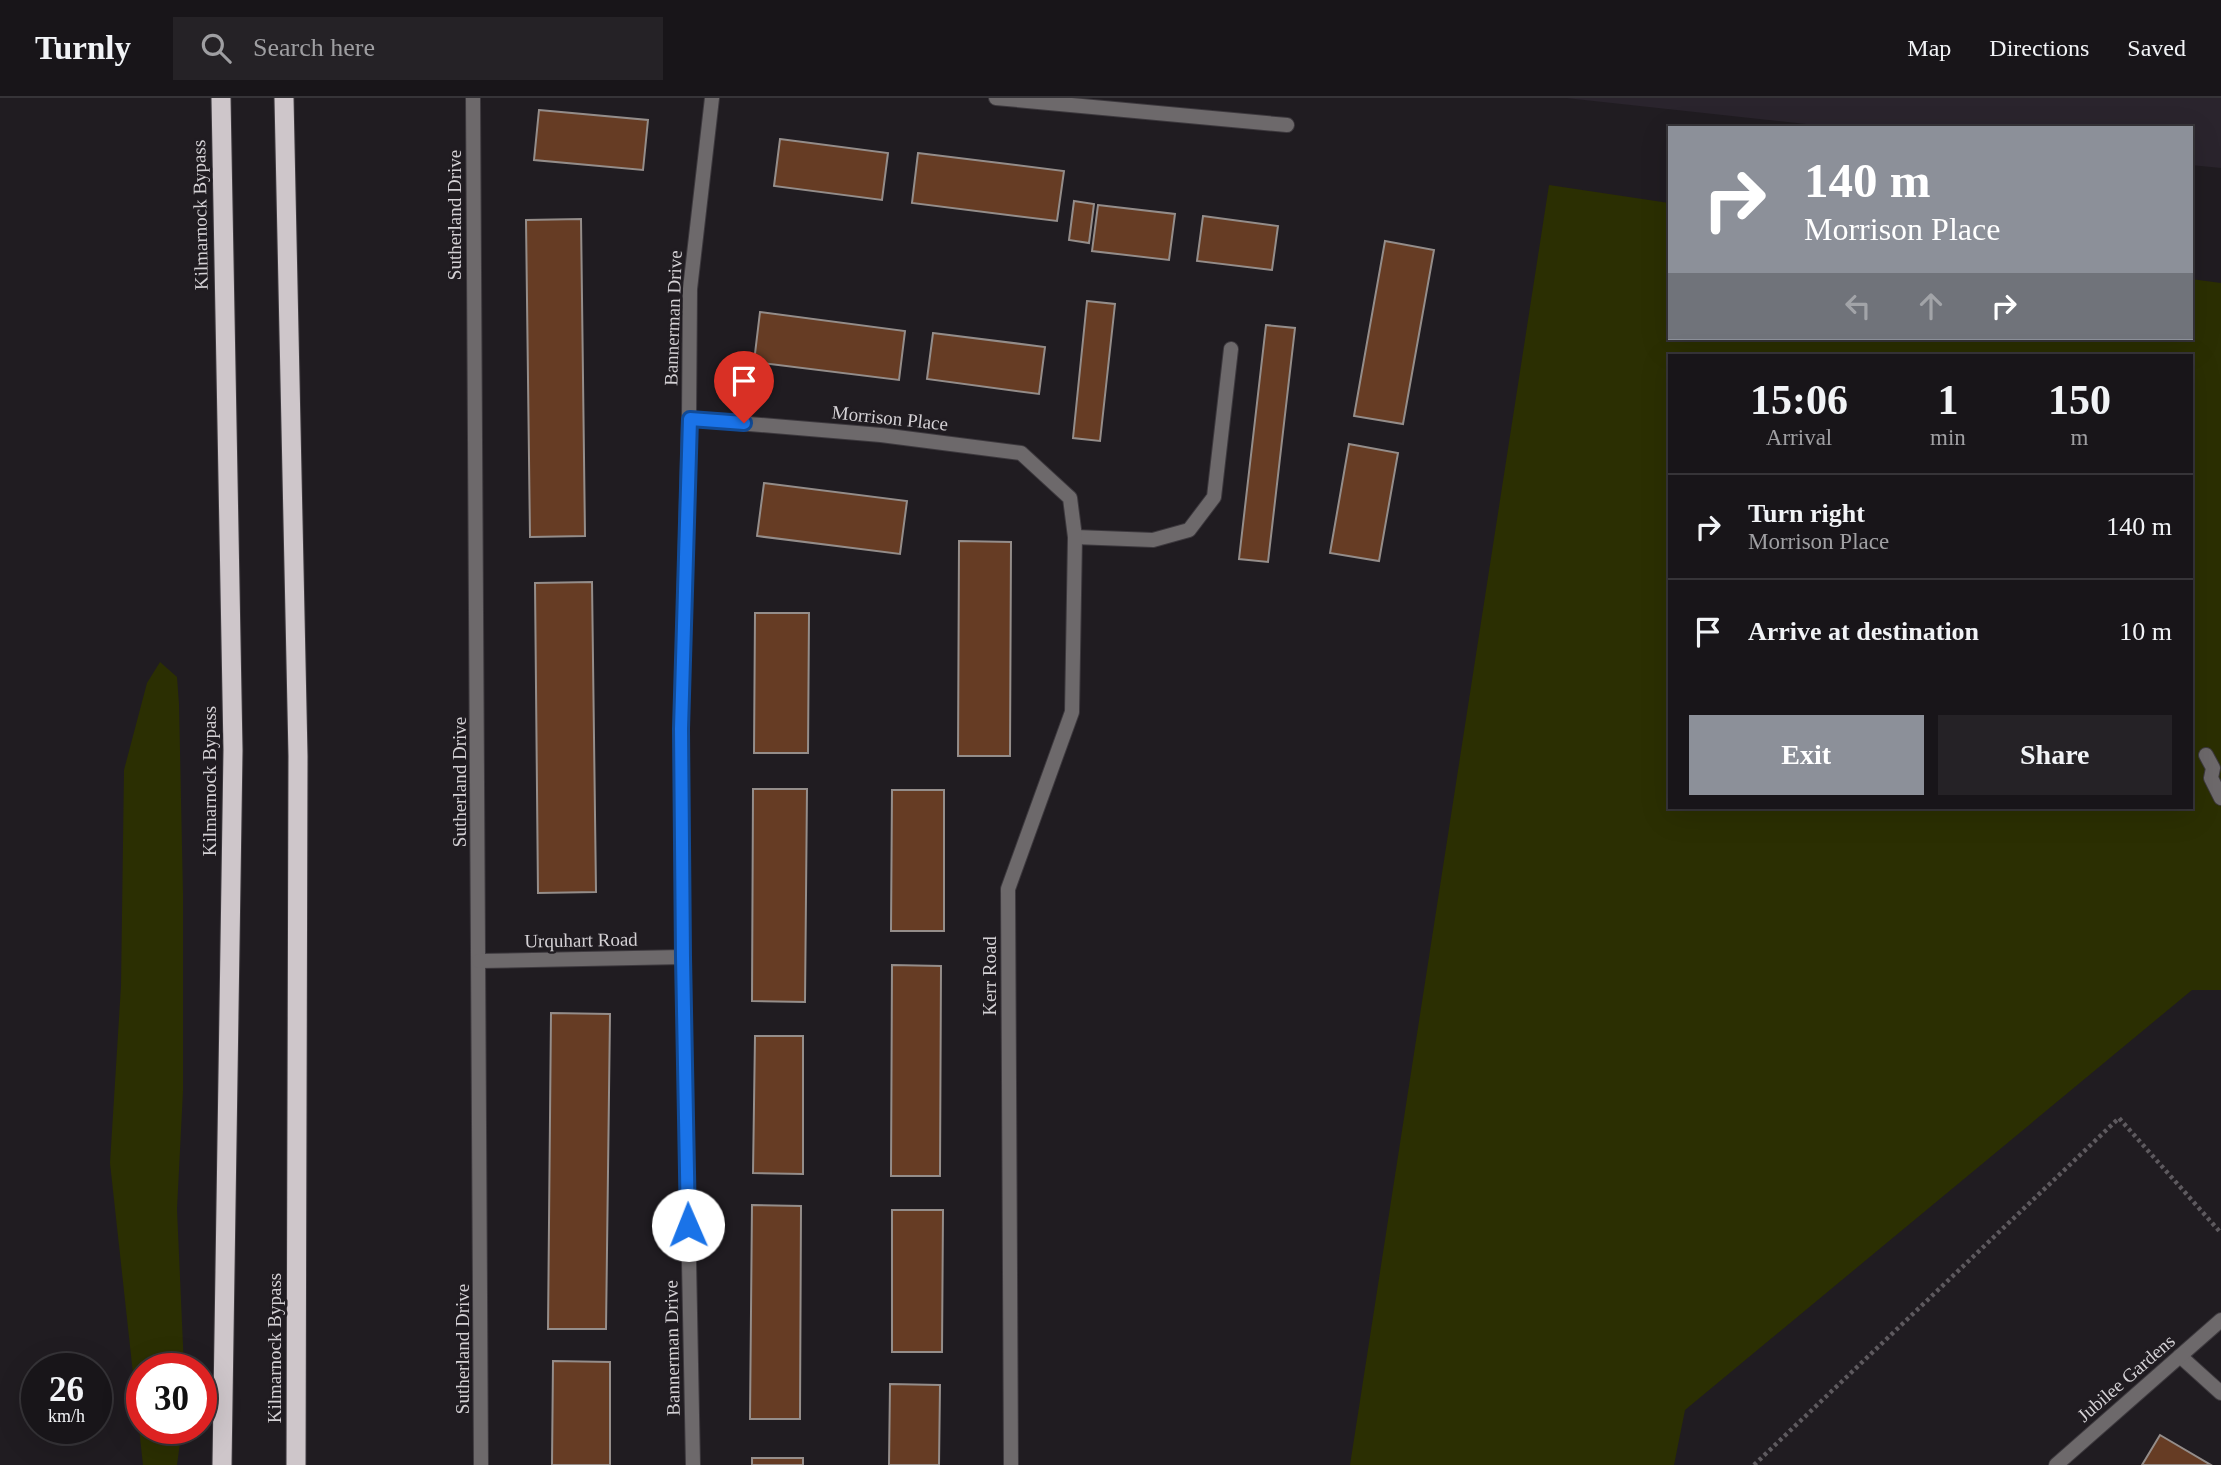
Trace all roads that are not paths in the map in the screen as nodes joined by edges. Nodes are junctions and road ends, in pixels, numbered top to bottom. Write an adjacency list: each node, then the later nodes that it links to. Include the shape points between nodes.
1 (221, 98): 18 (highway, Kilmarnock Bypass, via 233,750)
2 (284, 98): 19 (highway, Kilmarnock Bypass, via 298,755)
3 (473, 98): 14 (street, Sutherland Drive)
4 (712, 98): 8 (street, Bannerman Drive, via 690,289)
5 (996, 98): 6 (street)
6 (1287, 125)
7 (1231, 349): 10 (street, via 1214,497 1189,530 1153,540)
8 (690, 419): 9 (street, Morrison Place, via 881,435 1021,453); 13 (street, Bannerman Drive, via 681,729)
9 (1070, 498): 10 (street, Kerr Road)
10 (1075, 537): 22 (street, Kerr Road, via 1072,712 1007,889)
11 (2206, 755): 12 (street)
12 (2221, 798)
13 (683, 957): 14 (street, Urquhart Road); 21 (street, Bannerman Drive)
14 (479, 961): 20 (street, Sutherland Drive)
15 (2221, 1320): 16 (street, Jubilee Gardens)
16 (2180, 1356): 17 (street); 23 (street, Jubilee Gardens)
17 (2221, 1393)
18 (222, 1465)
19 (296, 1465)
20 (481, 1465)
21 (693, 1465)
22 (1012, 1465)
23 (2056, 1465)

